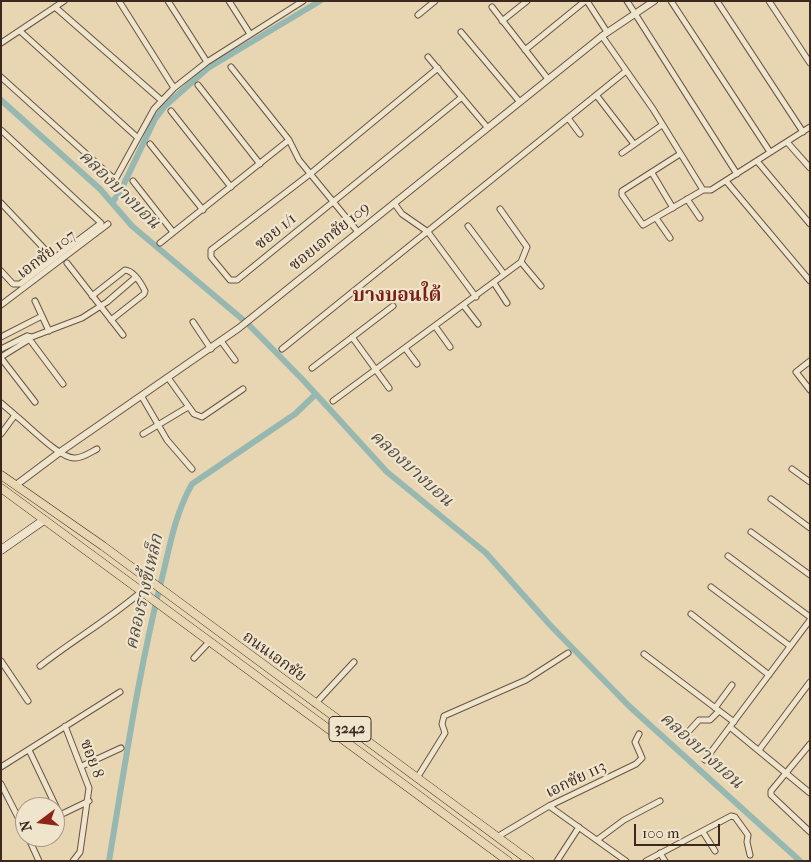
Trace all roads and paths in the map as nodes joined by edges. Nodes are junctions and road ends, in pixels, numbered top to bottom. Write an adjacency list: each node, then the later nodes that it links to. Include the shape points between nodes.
1 (64, 1): 16 (street)
2 (118, 1): 36 (street)
3 (168, 1): 28 (street)
4 (229, 1): 23 (street)
5 (303, 1): 14 (street)
6 (435, 1): 15 (street)
7 (528, 1): 20 (street)
8 (586, 1): 24 (street); 26 (street)
9 (627, 1): 18 (street)
10 (654, 1): 18 (street, ซอยเอกชัย 109)
11 (671, 1): 55 (street)
12 (717, 1): 47 (street)
13 (769, 1): 29 (street)
14 (291, 4): 23 (street)
15 (426, 4): 19 (street)
16 (56, 7): 21 (street); 39 (street)
17 (492, 8): 20 (street)
18 (635, 14): 24 (street, ซอยเอกชัย 109); 62 (street)
19 (418, 15)
20 (502, 21): 26 (street)
21 (20, 31): 25 (street); 49 (street)
22 (460, 32): 40 (street)
23 (250, 34): 28 (street)
24 (604, 34): 32 (street); 34 (street, ซอยเอกชัย 109)
25 (1, 43)
26 (525, 50): 34 (street)
27 (428, 57): 31 (street)
28 (207, 62): 36 (street)
29 (810, 63)
30 (231, 67): 50 (street)
31 (438, 68): 38 (street); 61 (street)
32 (626, 71): 37 (street); 43 (street)
33 (1, 77): 49 (street, via 112,177 120,174)
34 (548, 79): 40 (street, ซอยเอกชัย 109)
35 (198, 85): 58 (street)
36 (174, 88): 39 (street)
37 (597, 96): 42 (street); 53 (street)
38 (462, 97): 44 (street); 68 (street, ซอย 1/1)
39 (161, 100): 49 (street)
40 (519, 102): 44 (street, ซอยเอกชัย 109)
41 (171, 111): 65 (street)
42 (568, 118): 48 (street); 81 (street)
43 (662, 125): 53 (street); 56 (street)
44 (487, 127): 70 (street, ซอยเอกชัย 109)
45 (810, 127): 47 (street)
46 (1, 130): 84 (street, via 101,223)
47 (803, 132): 51 (street)
48 (580, 134)
49 (138, 138)
50 (289, 140): 58 (street); 61 (street)
51 (787, 142): 55 (street); 59 (street)
52 (150, 144): 73 (street)
53 (634, 144): 54 (street)
54 (622, 152)
55 (770, 152): 57 (street)
56 (680, 154): 60 (street); 66 (street)
57 (757, 161): 62 (street); 77 (street)
58 (260, 164): 65 (street)
59 (810, 168)
60 (652, 173): 71 (street); 74 (street, via 622,193 641,224)
61 (310, 174): 68 (street); 68 (street, ซอย 1/1, via 211,250 211,257 234,282)
62 (737, 174): 64 (street)
63 (133, 181): 79 (street)
64 (726, 181): 66 (street, via 711,190); 90 (street)
65 (231, 187): 73 (street)
66 (703, 190): 67 (street)
67 (687, 199): 71 (street); 75 (street)
68 (333, 202): 80 (street)
69 (1, 203): 84 (street)
70 (394, 203): 80 (street, ซอยเอกชัย 109); 81 (street, via 402,214)
71 (673, 208): 74 (street)
72 (500, 209): 85 (street, via 527,247)
73 (203, 210): 79 (street)
74 (656, 218): 82 (street)
75 (700, 218)
76 (108, 224): 97 (street, เอกชัย 107)
77 (810, 224)
78 (468, 226): 88 (street)
79 (173, 232): 83 (street)
80 (358, 232): 111 (street, ซอยเอกชัย 109)
81 (428, 232): 94 (street); 116 (street)
82 (670, 238)
83 (160, 243)
84 (53, 258): 87 (street, via 17,285)
85 (521, 262): 88 (street); 92 (street)
86 (66, 263): 93 (street)
87 (1, 271)
88 (504, 274): 91 (street)
89 (136, 278): 93 (street, via 130,270 125,270); 100 (street); 102 (street, via 144,287 144,294)
90 (810, 281)
91 (494, 283): 94 (street); 96 (street)
92 (541, 286)
93 (92, 296): 100 (street)
94 (476, 297): 99 (street)
95 (35, 301): 101 (street)
96 (508, 303)
97 (1, 305)
98 (394, 306): 109 (street)
99 (464, 306): 104 (street); 105 (street)
100 (100, 307): 102 (street); 106 (street, via 74,322)
101 (42, 316): 106 (street); 108 (street)
102 (111, 320): 107 (street)
103 (193, 322): 115 (street)
104 (478, 324)
105 (435, 326): 112 (street); 113 (street)
106 (49, 331): 110 (street)
107 (123, 335)
108 (1, 337)
109 (352, 337): 121 (street); 122 (street)
110 (29, 338): 114 (street); 117 (street); 124 (street)
111 (221, 341): 115 (street, ซอยเอกชัย 109); 118 (street)
112 (450, 347)
113 (405, 348): 120 (street); 121 (street)
114 (1, 349)
115 (211, 349): 123 (street, ซอยเอกชัย 109)
116 (282, 349)
117 (1, 357): 130 (street)
118 (235, 360)
119 (810, 361): 127 (street, via 796,372)
120 (417, 364)
121 (375, 367): 125 (street); 129 (street)
122 (312, 368)
123 (169, 379): 128 (street, ซอยเอกชัย 109); 132 (street)
124 (63, 384)
125 (389, 388)
126 (244, 389): 132 (street, via 206,416 194,414)
127 (810, 390)
128 (142, 398): 134 (street); 138 (street, ซอยเอกชัย 109)
129 (332, 401)
130 (35, 402)
131 (1, 403): 133 (street)
132 (188, 406): 134 (street)
133 (15, 415): 135 (street); 138 (street)
134 (158, 425): 136 (street); 139 (street)
135 (1, 434)
136 (143, 434)
137 (97, 449): 138 (street, via 77,458)
138 (60, 452): 144 (street, ซอยเอกชัย 109)
139 (192, 469)
140 (792, 469): 143 (street)
141 (810, 474): 143 (street)
142 (1, 475): 144 (main road, ถนนเอกชัย / 3242)
143 (808, 481)
144 (16, 485): 147 (main road, ถนนเอกชัย / 3242)
145 (1, 488): 148 (main road, ถนนเอกชัย / 3242)
146 (771, 499): 149 (street)
147 (51, 511): 148 (main road); 171 (main road, ถนนเอกชัย / 3242)
148 (44, 520): 151 (main road); 155 (main road, ถนนเอกชัย / 3242)
149 (810, 528)
150 (751, 532): 153 (street)
151 (1, 550)
152 (728, 556): 157 (street)
153 (810, 575)
154 (711, 587): 159 (street)
155 (144, 593): 158 (main road, ถนนเอกชัย / 3242); 165 (street)
156 (691, 614): 166 (street)
157 (810, 618): 159 (street)
158 (210, 640): 162 (street); 206 (main road, ถนนเอกชัย / 3242)
159 (790, 646): 166 (street)
160 (568, 653): 186 (street, via 526,680 444,716 445,733)
161 (644, 654): 172 (street)
162 (194, 658)
163 (1, 661): 170 (street)
164 (354, 662): 171 (street)
165 (40, 666)
166 (769, 675): 173 (street)
167 (809, 684): 181 (street)
168 (732, 685): 172 (street)
169 (120, 692): 174 (street)
170 (28, 701)
171 (315, 704): 186 (main road, ถนนเอกชัย / 3242)
172 (717, 709): 173 (street); 176 (street, via 710,720 699,720)
173 (734, 722): 175 (street)
174 (65, 726): 180 (street); 183 (street, ซอย 8)
175 (730, 727): 181 (street); 182 (street)
176 (689, 731)
177 (639, 734): 192 (street, เอกชัย 113, via 635,742 642,754 640,761)
178 (810, 744): 185 (street)
179 (122, 748): 183 (street)
180 (29, 750): 184 (street); 189 (street)
181 (759, 750): 185 (street)
182 (705, 760)
183 (82, 766): 190 (street, ซอย 8, via 89,788)
184 (1, 767)
185 (787, 774): 188 (street); 197 (street, via 770,795)
186 (417, 778): 198 (main road, ถนนเอกชัย / 3242)
187 (1, 784): 193 (street)
188 (810, 793)
189 (49, 797)
190 (88, 801): 194 (street); 204 (street, ซอย 8, via 80,852)
191 (660, 801): 199 (street, via 624,820)
192 (549, 806): 195 (street); 198 (street, เอกชัย 113)
193 (15, 811)
194 (65, 812)
195 (579, 827): 199 (street); 208 (street)
196 (703, 832): 201 (street); 202 (street); 203 (street, via 728,818 735,818 748,835)
197 (810, 832)
198 (497, 837): 207 (main road, ถนนเอกชัย / 3242)
199 (597, 840): 209 (street)
200 (33, 847): 205 (street)
201 (714, 851)
202 (660, 854): 210 (street); 211 (street)
203 (750, 855)
204 (74, 860)
205 (39, 861)
206 (508, 861)
207 (530, 861)
208 (557, 861)
209 (626, 861)
210 (646, 861)
211 (665, 861)

